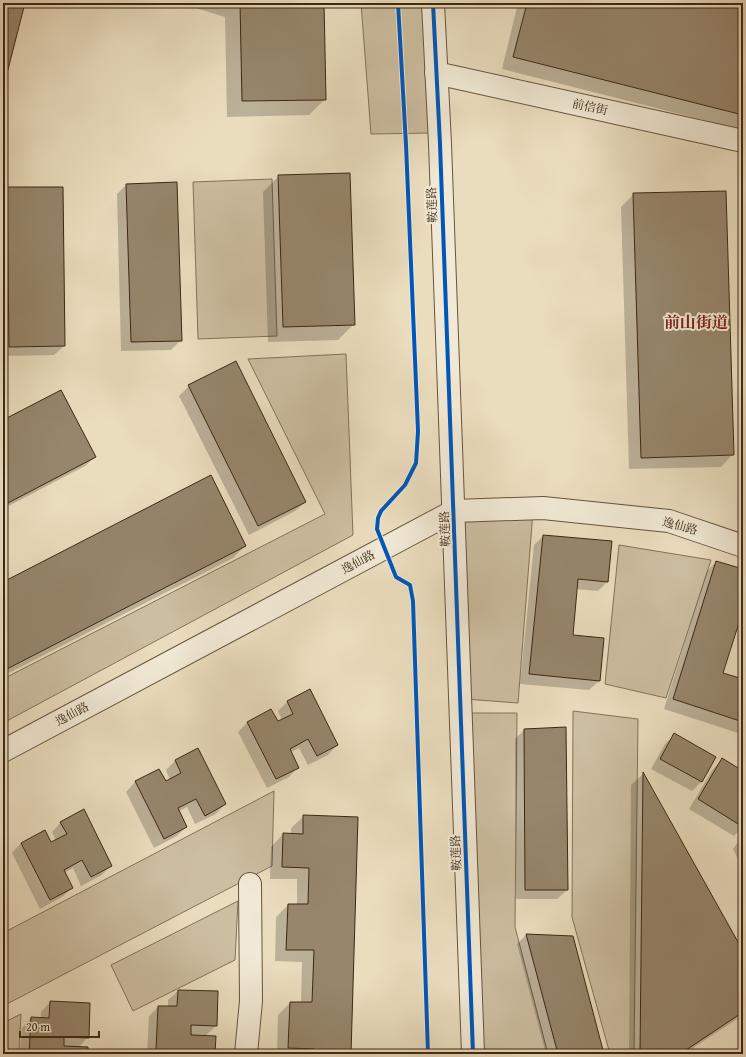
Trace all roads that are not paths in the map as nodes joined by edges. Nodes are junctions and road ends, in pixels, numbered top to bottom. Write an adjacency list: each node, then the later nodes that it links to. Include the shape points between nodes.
1 (432, 3): 2 (street, 鞍莲路)
2 (436, 73): 3 (street, 前信街); 4 (street, 鞍莲路)
3 (743, 141)
4 (454, 511): 5 (street, 逸仙路, via 543,508 669,521); 6 (street, 逸仙路); 9 (street, 鞍莲路)
5 (743, 546)
6 (3, 751)
7 (250, 884): 8 (street, via 251,1001)
8 (246, 1054)
9 (474, 1054)

